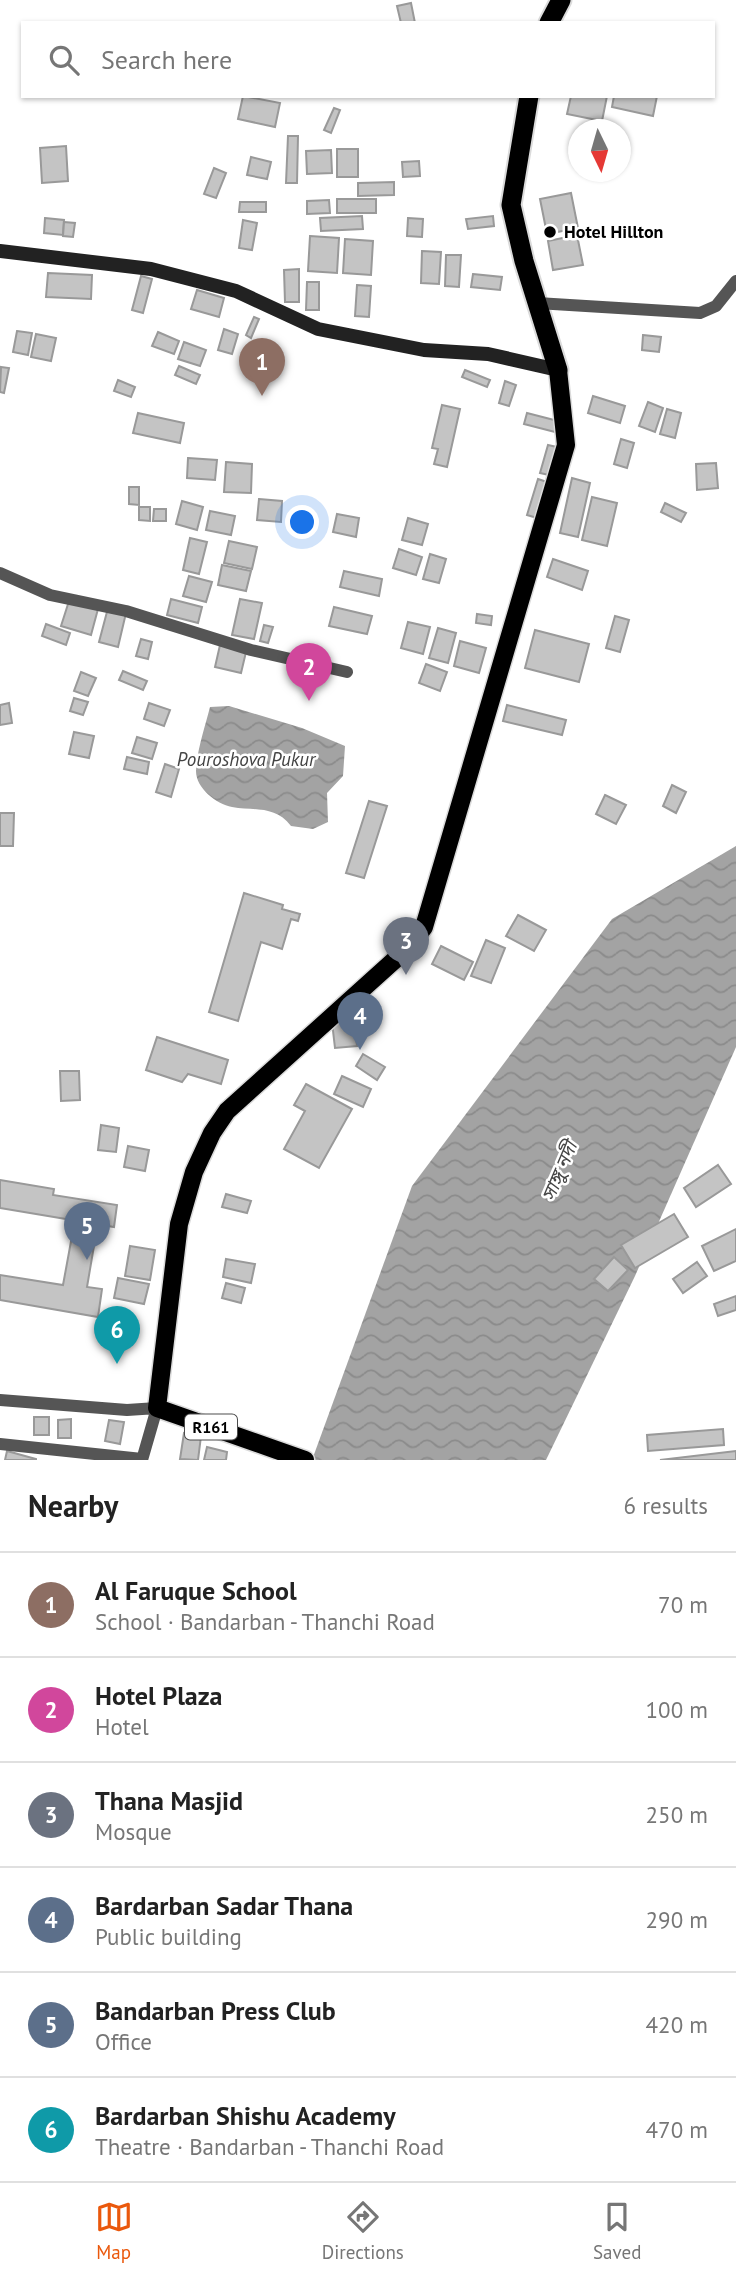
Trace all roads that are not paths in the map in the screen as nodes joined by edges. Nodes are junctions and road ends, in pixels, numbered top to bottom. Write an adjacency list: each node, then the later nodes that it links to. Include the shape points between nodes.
1 (561, 0): 2 (highway)
2 (550, 21)
3 (529, 98): 6 (highway, via 511,205)
4 (0, 251): 7 (main road, via 151,269 236,291 318,329 425,350 488,354)
5 (736, 281): 6 (street, via 716,306 700,313)
6 (537, 303): 7 (highway)
7 (558, 370): 11 (main road, via 566,445 425,927 409,947 227,1111 212,1133 194,1172 179,1224)
8 (0, 573): 9 (street, via 50,595 126,611 251,650)
9 (347, 672)
10 (0, 1400): 11 (street)
11 (157, 1408): 13 (street); 14 (main road, R161)
12 (0, 1444): 13 (street)
13 (142, 1460)
14 (305, 1460)

